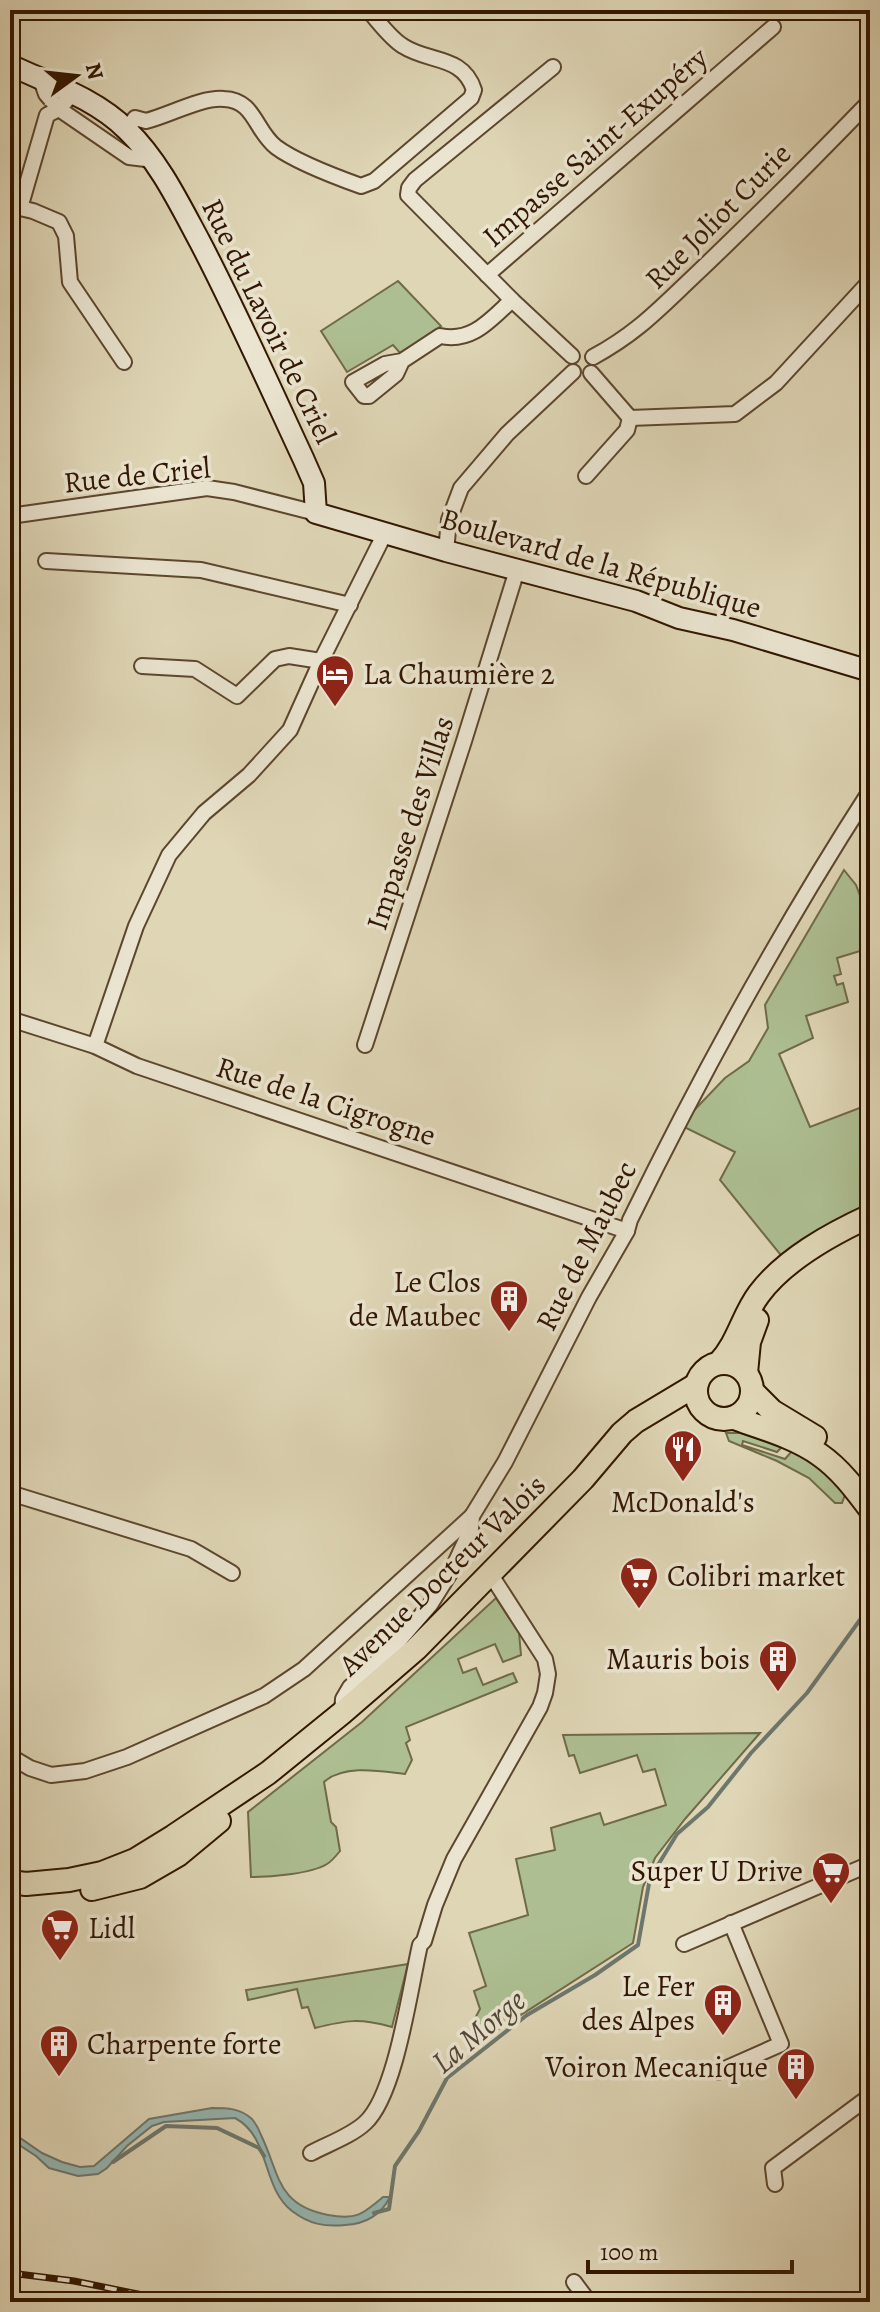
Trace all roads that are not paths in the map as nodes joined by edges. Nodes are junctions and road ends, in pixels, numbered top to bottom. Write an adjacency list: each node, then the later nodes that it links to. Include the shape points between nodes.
1 (368, 10): 9 (street, via 400,45 463,69 474,90 374,181 361,186 287,154 264,135 248,107 222,98 146,121 135,118)
2 (773, 27): 11 (street, Impasse Saint-Exupéry)
3 (10, 65): 5 (street, Rue du Lavoir de Criel)
4 (553, 67): 11 (street, Impasse Saint-Exupéry, via 409,188 408,195)
5 (41, 80): 6 (street, Rue du Lavoir de Criel); 8 (street)
6 (73, 93): 8 (street); 9 (street, Rue du Lavoir de Criel)
7 (870, 101): 15 (street, Rue Joliot Curie, via 659,310)
8 (59, 109): 10 (street, via 129,157); 17 (street, via 47,115 20,208 59,222 66,236 70,282)
9 (127, 129): 10 (street, Rue du Lavoir de Criel)
10 (154, 160): 22 (street, Rue du Lavoir de Criel, via 230,301 303,458 314,483)
11 (487, 275): 13 (street, Impasse Saint-Exupéry)
12 (870, 281): 20 (street, via 776,383 735,414)
13 (512, 300): 14 (street, Impasse Saint-Exupéry); 16 (street, via 474,333 452,339 440,336)
14 (572, 356): 15 (street, via 583,351); 18 (street)
15 (593, 357): 19 (street)
16 (402, 361)
17 (124, 362)
18 (573, 372): 19 (street); 25 (street, via 507,434 461,488 449,520)
19 (591, 373): 20 (street)
20 (630, 418): 21 (street, via 627,430)
21 (586, 476)
22 (316, 513): 23 (street, Rue de Criel, via 207,488); 24 (street, Boulevard de la République)
23 (10, 516)
24 (385, 533): 25 (street, Boulevard de la République); 28 (street)
25 (446, 551): 27 (street, Boulevard de la République)
26 (46, 561): 28 (street, via 201,570)
27 (517, 570): 31 (street, Boulevard de la République); 34 (street, Impasse des Villas)
28 (350, 605): 29 (street)
29 (321, 661): 30 (street, via 275,659 237,696 195,669); 35 (street, via 290,730 204,813 169,855 136,926)
30 (142, 666)
31 (870, 671)
32 (870, 791): 37 (street, Rue de Maubec, via 736,1017)
33 (10, 1019): 35 (street, Rue de la Cigrogne)
34 (365, 1045)
35 (95, 1046): 37 (street, Rue de la Cigrogne, via 137,1066)
36 (870, 1216): 39 (main road, via 774,1276)
37 (627, 1231): 48 (street, Rue de Maubec)
38 (870, 1231): 40 (main road, via 793,1276 762,1306 749,1342)
39 (719, 1363): 40 (main road, via 738,1366); 41 (main road, via 700,1375)
40 (749, 1382): 44 (main road, via 750,1403); 45 (main road, via 772,1411 838,1451)
41 (696, 1385): 42 (main road, Avenue Docteur Valois); 43 (main road, via 696,1399)
42 (649, 1414): 43 (main road); 50 (main road, Avenue Docteur Valois, via 622,1433)
43 (706, 1414): 44 (main road)
44 (734, 1418): 47 (main road, via 819,1454 846,1477)
45 (870, 1484)
46 (10, 1493): 49 (street, via 191,1549)
47 (870, 1509)
48 (472, 1516): 51 (street, Rue de Maubec, via 452,1570 430,1605 350,1687); 52 (street, via 304,1669 264,1696 85,1771 51,1775 30,1768)
49 (232, 1573)
50 (491, 1575): 51 (main road, Avenue Docteur Valois); 61 (street, via 545,1659 545,1693 445,1877 420,1945 383,2097 363,2125)
51 (342, 1713): 53 (main road, Avenue Docteur Valois)
52 (10, 1752)
53 (268, 1773): 55 (main road, Avenue Docteur Valois, via 135,1860 69,1880); 56 (main road, Avenue Docteur Valois, via 178,1855 140,1877 71,1894)
54 (870, 1864): 57 (street)
55 (10, 1882)
56 (10, 1894)
57 (731, 1923): 58 (street); 59 (street, via 781,2044)
58 (684, 1944)
59 (718, 2072)
60 (870, 2096): 62 (street, via 773,2168)
61 (311, 2153)
62 (775, 2184)
63 (574, 2282): 64 (street)
64 (589, 2302)

